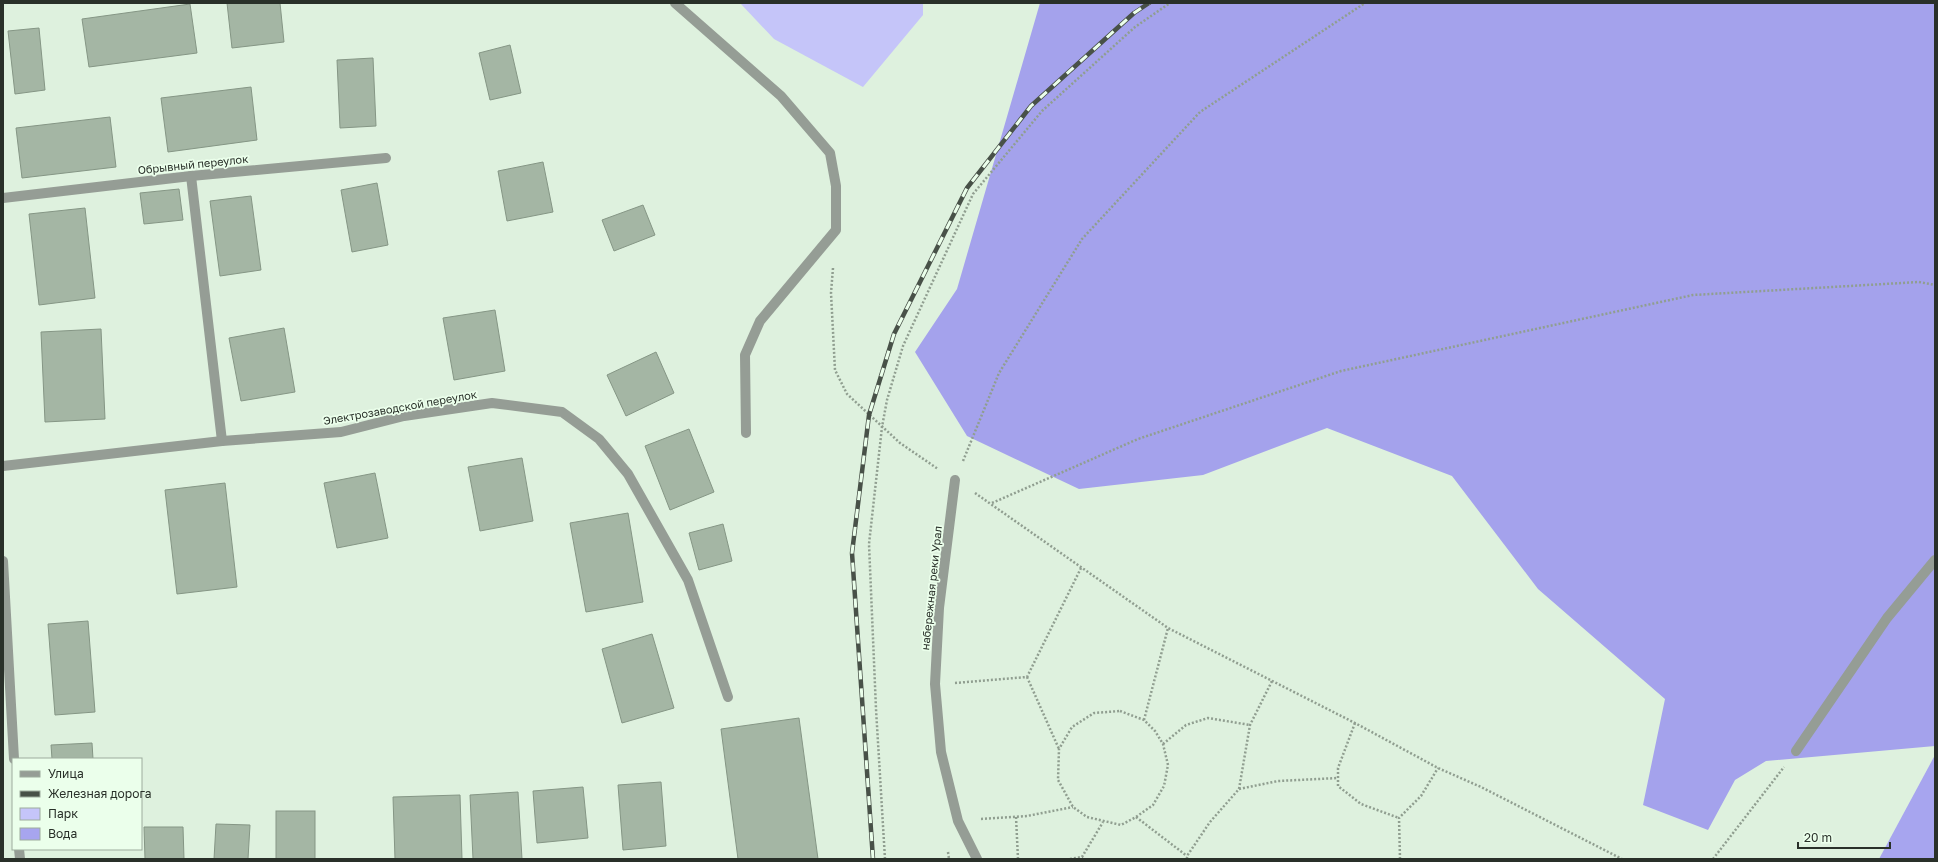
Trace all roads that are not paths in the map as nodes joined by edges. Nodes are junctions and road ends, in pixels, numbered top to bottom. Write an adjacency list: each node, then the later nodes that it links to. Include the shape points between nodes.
1 (675, 3): 5 (street, via 781,96 830,153 836,186 836,230 760,321 745,355)
2 (386, 158): 3 (street, Обрывный переулок)
3 (191, 176): 4 (street, Обрывный переулок); 6 (street)
4 (3, 198)
5 (746, 433)
6 (222, 441): 7 (street, Электрозаводской переулок); 11 (street, Электрозаводской переулок, via 342,432 404,416 492,403 562,412 599,439 628,474 688,580)
7 (3, 466)
8 (955, 480): 14 (street, набережная реки Урал, via 939,608 935,684 941,752 958,821)
9 (1935, 560): 12 (street, via 1887,618)
10 (3, 561): 13 (street)
11 (728, 697)
12 (1796, 751)
13 (14, 758)
14 (977, 859)

